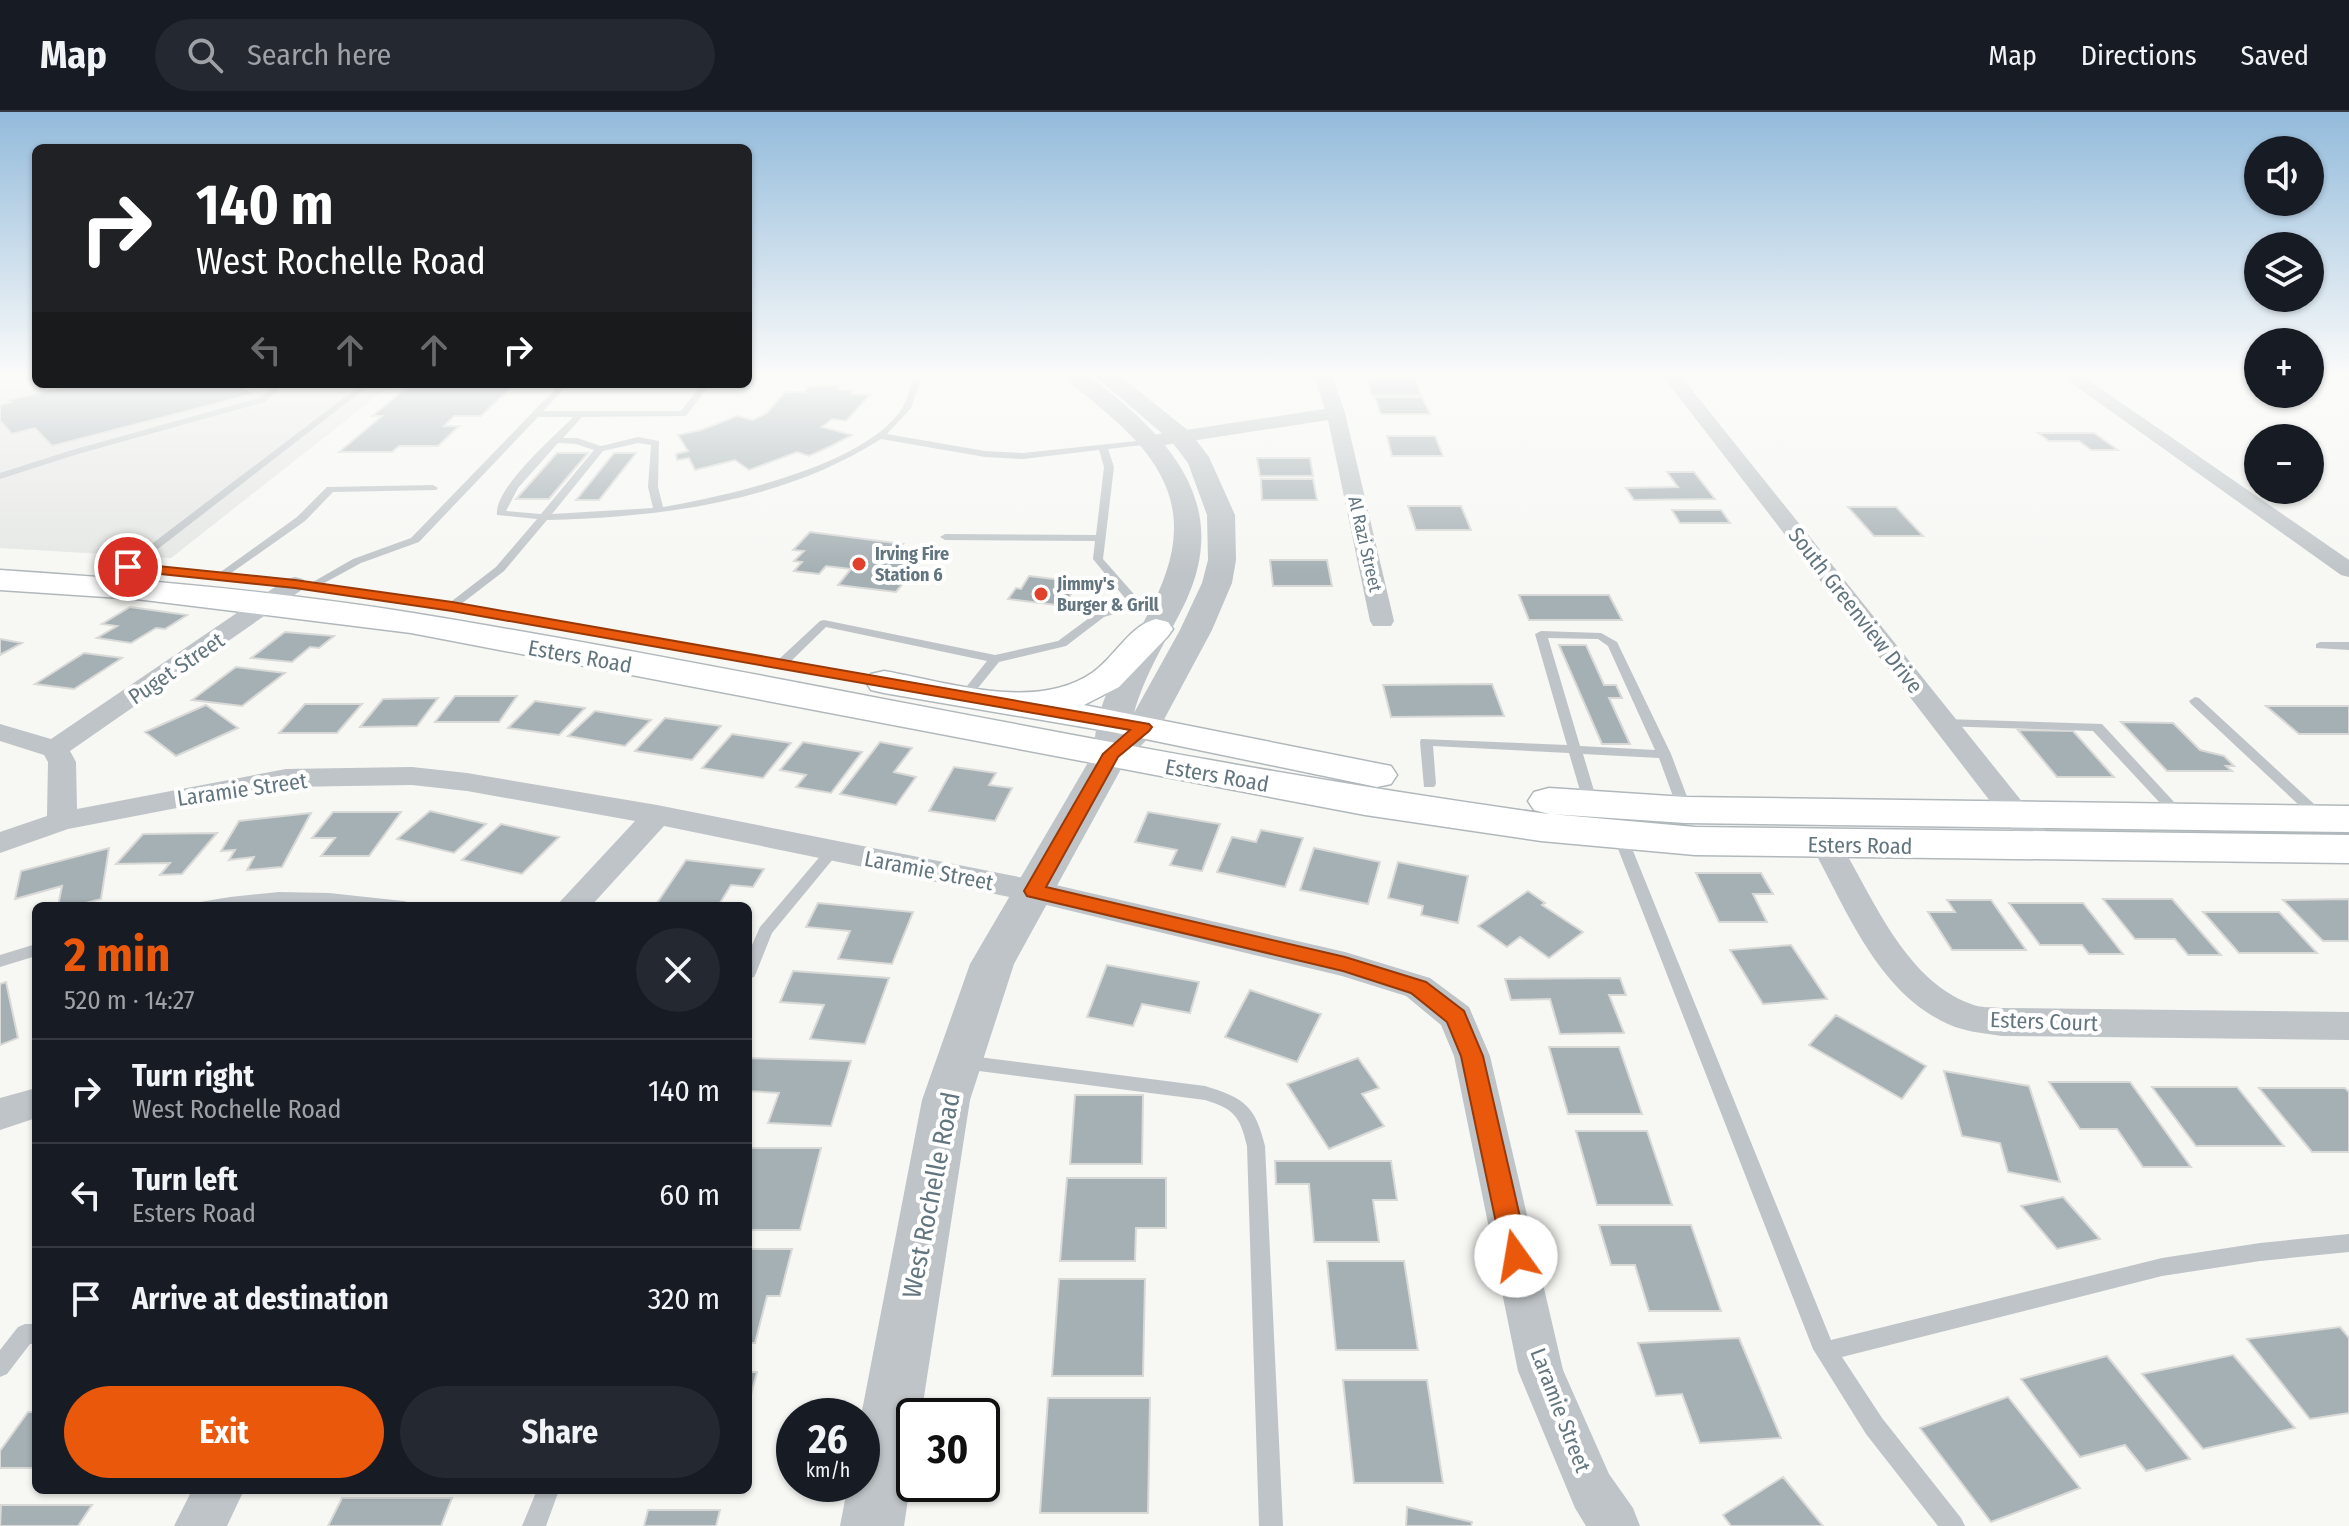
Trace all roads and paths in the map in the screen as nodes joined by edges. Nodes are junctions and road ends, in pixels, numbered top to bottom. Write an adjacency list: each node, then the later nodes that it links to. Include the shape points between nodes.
1 (115, 441): 18 (lane)
2 (293, 441): 25 (lane)
3 (510, 441): 29 (lane, via 415,540)
4 (555, 441): 21 (lane, via 500,511)
5 (577, 441): 17 (lane)
6 (634, 441): 17 (lane)
7 (644, 441): 20 (lane, via 656,443 653,487)
8 (871, 441): 20 (lane, via 809,472 719,500)
9 (910, 441): 16 (lane, via 1011,456)
10 (1152, 441): 16 (lane)
11 (1166, 441): 31 (street, West Rochelle Road, via 1189,524 1178,585)
12 (1169, 441): 42 (street, West Rochelle Road, via 1200,462 1214,490 1221,515 1222,560 1196,630)
13 (1342, 441): 32 (street, Al Razi Street)
14 (1723, 441): 40 (street, South Greenview Drive)
15 (2164, 441): 26 (street)
16 (1103, 448): 23 (lane, via 1109,467)
17 (600, 449): 21 (lane)
18 (0, 476)
19 (433, 488): 27 (lane, via 330,489 301,519)
20 (659, 510): 21 (lane)
21 (544, 517): 30 (lane, via 500,569)
22 (945, 537): 23 (lane)
23 (1101, 538): 31 (lane, via 1098,559)
24 (0, 560): 25 (main road, Esters Road)
25 (128, 567): 27 (main road, Esters Road)
26 (2349, 570)
27 (220, 576): 29 (main road, Esters Road)
28 (0, 580): 29 (main road, Esters Road)
29 (292, 592): 30 (main road, Esters Road); 36 (main road, Esters Road, via 411,623); 43 (street, Puget Street)
30 (452, 606): 36 (main road, Esters Road)
31 (1152, 614): 35 (lane, via 1100,615 1062,644); 39 (main road, via 1129,660 1102,684 1055,702); 42 (street, West Rochelle Road)
32 (1382, 621)
33 (2320, 646): 34 (lane)
34 (2349, 646)
35 (995, 659): 36 (lane, via 824,623); 37 (lane)
36 (768, 676): 37 (main road, Esters Road); 42 (main road, Esters Road)
37 (965, 696): 39 (main road, Esters Road)
38 (2195, 701): 52 (lane)
39 (1009, 703): 42 (main road, Esters Road)
40 (1944, 723): 50 (lane, via 2097,727); 53 (street, South Greenview Drive)
41 (0, 732): 43 (street)
42 (1122, 734): 46 (main road, Esters Road); 54 (main road, Esters Road, via 1365,802); 58 (street, West Rochelle Road)
43 (55, 749): 51 (street, via 62,762)
44 (1575, 749): 45 (lane); 45 (lane, via 1541,634 1601,636 1613,644); 46 (lane, via 1426,742); 47 (lane)
45 (1664, 754): 48 (lane)
46 (1429, 784): 47 (main road, Esters Road)
47 (1591, 804): 48 (main road, Esters Road)
48 (1685, 810): 53 (main road, Esters Road)
49 (657, 815): 51 (street, Laramie Street, via 412,776 286,778); 57 (street, Laramie Street); 61 (street)
50 (2180, 816): 52 (main road, Esters Road); 53 (main road, Esters Road)
51 (62, 821): 55 (street, Laramie Street)
52 (2340, 829): 53 (main road, Esters Road)
53 (2029, 830): 56 (main road, Esters Road)
54 (1620, 836): 56 (main road, Esters Road); 71 (lane)
55 (0, 843)
56 (1826, 845): 65 (street, Esters Court, via 1900,970 1927,997 1961,1015 2002,1022)
57 (833, 850): 58 (street, Laramie Street); 64 (lane, via 765,931)
58 (1034, 891): 66 (street, West Rochelle Road, via 992,964); 79 (street, Laramie Street, via 1345,964 1418,987 1456,1017 1472,1056 1541,1371 1592,1491)
59 (226, 902): 60 (lane, via 344,897)
60 (377, 902)
61 (576, 902)
62 (32, 951): 63 (lane)
63 (0, 961)
64 (752, 963)
65 (2349, 1026)
66 (959, 1061): 77 (street, West Rochelle Road, via 946,1100); 78 (lane, via 1205,1093 1232,1101 1249,1115 1256,1146)
67 (32, 1104): 68 (street)
68 (0, 1114)
69 (2349, 1243): 71 (lane, via 2162,1267)
70 (32, 1334): 72 (lane, via 25,1334)
71 (1826, 1351): 80 (lane, via 1874,1426)
72 (0, 1367)
73 (218, 1494): 75 (street)
74 (546, 1494): 76 (lane)
75 (199, 1526)
76 (534, 1526)
77 (872, 1526)
78 (1271, 1526)
79 (1615, 1526)
80 (1953, 1526)

